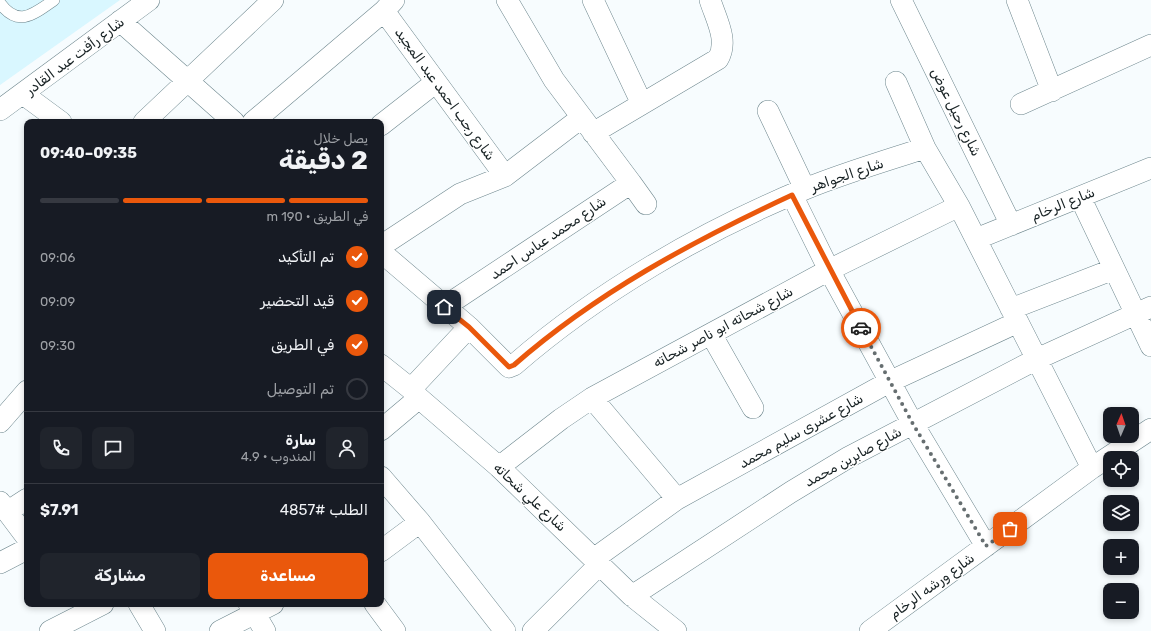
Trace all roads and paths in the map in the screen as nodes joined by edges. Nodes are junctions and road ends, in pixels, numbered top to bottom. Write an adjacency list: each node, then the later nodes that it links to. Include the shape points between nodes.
1 (54, 0): 9 (lane, via 31,16 21,17 7,13)
2 (149, 0): 11 (street, شارع رأفت عبد القادر)
3 (273, 0): 13 (street)
4 (507, 0): 27 (street, via 554,80)
5 (593, 0): 18 (street)
6 (710, 0): 18 (street, via 724,44 718,59)
7 (901, 0): 36 (street, شارع رحيل عوض)
8 (1017, 0): 16 (street)
9 (0, 3)
10 (389, 6): 14 (street, شارع رجب احمد عبد المجيد); 25 (street)
11 (120, 22): 13 (street); 17 (street, شارع رأفت عبد القادر)
12 (1151, 45): 16 (street)
13 (187, 81): 23 (street); 24 (street)
14 (436, 82): 26 (street); 30 (street, شارع رجب احمد عبد المجيد)
15 (896, 82): 28 (street)
16 (1052, 91): 19 (street)
17 (23, 94): 20 (street, شارع رأفت عبد القادر); 22 (street)
18 (642, 104): 27 (street)
19 (1021, 104)
20 (0, 110)
21 (768, 111): 32 (street)
22 (57, 119)
23 (147, 119)
24 (231, 119)
25 (257, 119)
26 (384, 123)
27 (587, 126): 30 (street); 31 (street)
28 (925, 148): 32 (street, شارع الجواهر); 35 (street)
29 (1151, 168): 33 (street, شارع الرخام)
30 (505, 176): 38 (street, via 460,194)
31 (631, 183): 34 (street); 42 (street, شارع محمد عباس احمد)
32 (799, 192): 41 (street); 45 (street, شارع الجواهر, via 720,229 636,275 542,340 514,365 509,367 504,364)
33 (1080, 197): 36 (street, شارع الرخام); 40 (street)
34 (646, 204)
35 (959, 206): 37 (street); 41 (street, شارع شحاته ابو ناصر شحاته)
36 (1011, 225): 37 (street, شارع الرخام)
37 (976, 239): 44 (street)
38 (384, 244)
39 (384, 255): 42 (street, شارع الجواهر)
40 (1114, 268): 43 (street); 44 (street, شارع عشرى سليم محمد)
41 (829, 270): 46 (street, شارع شحاته ابو ناصر شحاته); 50 (street)
42 (444, 307): 45 (street, شارع الجواهر)
43 (1143, 310): 47 (street); 48 (street, شارع صابرين محمد)
44 (1015, 316): 48 (street); 50 (street, شارع عشرى سليم محمد)
45 (469, 327): 52 (street)
46 (711, 334): 53 (street, شارع شحاته ابو ناصر شحاته); 54 (street)
47 (1151, 346)
48 (1037, 359): 56 (street, شارع صابرين محمد); 60 (street)
49 (384, 368): 52 (street, شارع علي شحاته)
50 (890, 382): 56 (street); 62 (street, شارع عشرى سليم محمد)
51 (24, 394): 55 (street)
52 (415, 394): 57 (street); 59 (street, شارع علي شحاته)
53 (592, 398): 59 (street, شارع شحاته ابو ناصر شحاته); 62 (street)
54 (753, 408)
55 (0, 422)
56 (913, 424): 67 (street); 72 (street, شارع صابرين محمد, via 849,457 791,492)
57 (384, 427)
58 (1151, 429): 60 (street, شارع ورشه الرخام)
59 (499, 467): 70 (street, شارع علي شحاته)
60 (1092, 468): 67 (street, شارع ورشه الرخام)
61 (384, 480): 65 (street)
62 (677, 499): 70 (street, شارع عشرى سليم محمد)
63 (24, 500): 64 (street)
64 (4, 507): 66 (street)
65 (420, 522): 68 (street); 83 (street)
66 (24, 534)
67 (986, 546): 86 (street, شارع ورشه الرخام)
68 (384, 549)
69 (24, 551): 71 (street)
70 (598, 561): 72 (street, شارع علي شحاته); 84 (street, شارع عشرى سليم محمد)
71 (0, 563)
72 (632, 596): 85 (street, شارع علي شحاته)
73 (90, 607): 77 (street)
74 (141, 607): 80 (street)
75 (269, 607): 78 (street)
76 (377, 607): 82 (street)
77 (73, 611): 79 (street)
78 (256, 616): 81 (street)
79 (50, 631)
80 (155, 631)
81 (220, 631)
82 (395, 631)
83 (505, 631)
84 (533, 631)
85 (676, 631)
86 (870, 631)

